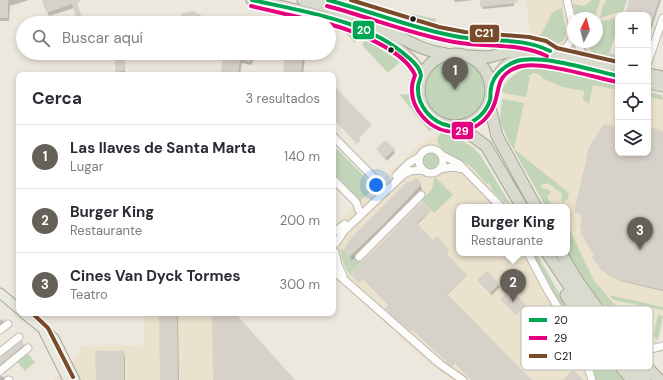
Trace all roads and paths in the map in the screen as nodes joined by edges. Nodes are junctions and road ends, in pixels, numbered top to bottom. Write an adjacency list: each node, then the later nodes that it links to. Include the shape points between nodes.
1 (252, 0): 5 (highway)
2 (303, 0): 11 (highway, via 380,26 420,49)
3 (567, 0): 4 (street)
4 (570, 12)
5 (322, 16)
6 (663, 18): 10 (street)
7 (336, 21): 18 (highway, via 365,31 404,53 418,67)
8 (567, 47): 12 (street)
9 (580, 48): 14 (street)
10 (651, 53)
11 (446, 54): 13 (highway, via 458,53); 18 (highway, via 431,62)
12 (555, 54): 13 (highway, via 520,49 489,57); 14 (highway)
13 (468, 56): 22 (highway, via 484,69)
14 (590, 62): 15 (highway)
15 (615, 67)
16 (615, 75): 22 (highway, via 529,58 507,65)
17 (651, 75): 19 (highway)
18 (421, 76): 24 (highway, via 419,97 427,114 442,124)
19 (663, 77)
20 (651, 84): 21 (highway)
21 (663, 86)
22 (491, 88): 23 (highway)
23 (488, 103): 24 (highway, via 477,118); 36 (highway, via 497,136)
24 (459, 126): 35 (highway, via 486,146)
25 (336, 139): 32 (street)
26 (442, 155): 27 (street, via 430,149 425,150); 28 (street); 29 (street)
27 (419, 157): 30 (street, via 419,166); 32 (street, via 408,163)
28 (440, 169): 29 (street); 30 (street, via 430,174)
29 (464, 169): 34 (street)
30 (422, 170): 39 (street, via 404,174)
31 (336, 182): 37 (street, via 356,202)
32 (383, 187): 37 (street)
33 (421, 195): 40 (street)
34 (497, 204)
35 (520, 204)
36 (534, 204)
37 (359, 210): 38 (street)
38 (336, 230)
39 (336, 239)
40 (359, 256)
41 (530, 256): 50 (street)
42 (544, 256): 51 (highway)
43 (549, 256): 52 (highway)
44 (563, 256): 46 (highway)
45 (336, 259): 48 (street)
46 (571, 268): 53 (highway); 54 (highway)
47 (336, 272): 48 (street)
48 (344, 278): 71 (street, via 440,364)
49 (0, 293): 55 (main road)
50 (557, 306)
51 (574, 306)
52 (582, 306)
53 (596, 306)
54 (601, 306)
55 (16, 307)
56 (26, 316): 59 (main road)
57 (8, 324): 58 (street)
58 (0, 330)
59 (43, 331): 69 (main road); 70 (main road, via 54,338)
60 (19, 337): 64 (street)
61 (663, 346): 63 (street)
62 (28, 348): 68 (street)
63 (653, 349)
64 (0, 352)
65 (588, 370): 72 (street)
66 (636, 370): 73 (highway)
67 (651, 370): 74 (highway)
68 (0, 371)
69 (67, 377)
70 (75, 380)
71 (463, 380)
72 (592, 380)
73 (645, 380)
74 (660, 380)

